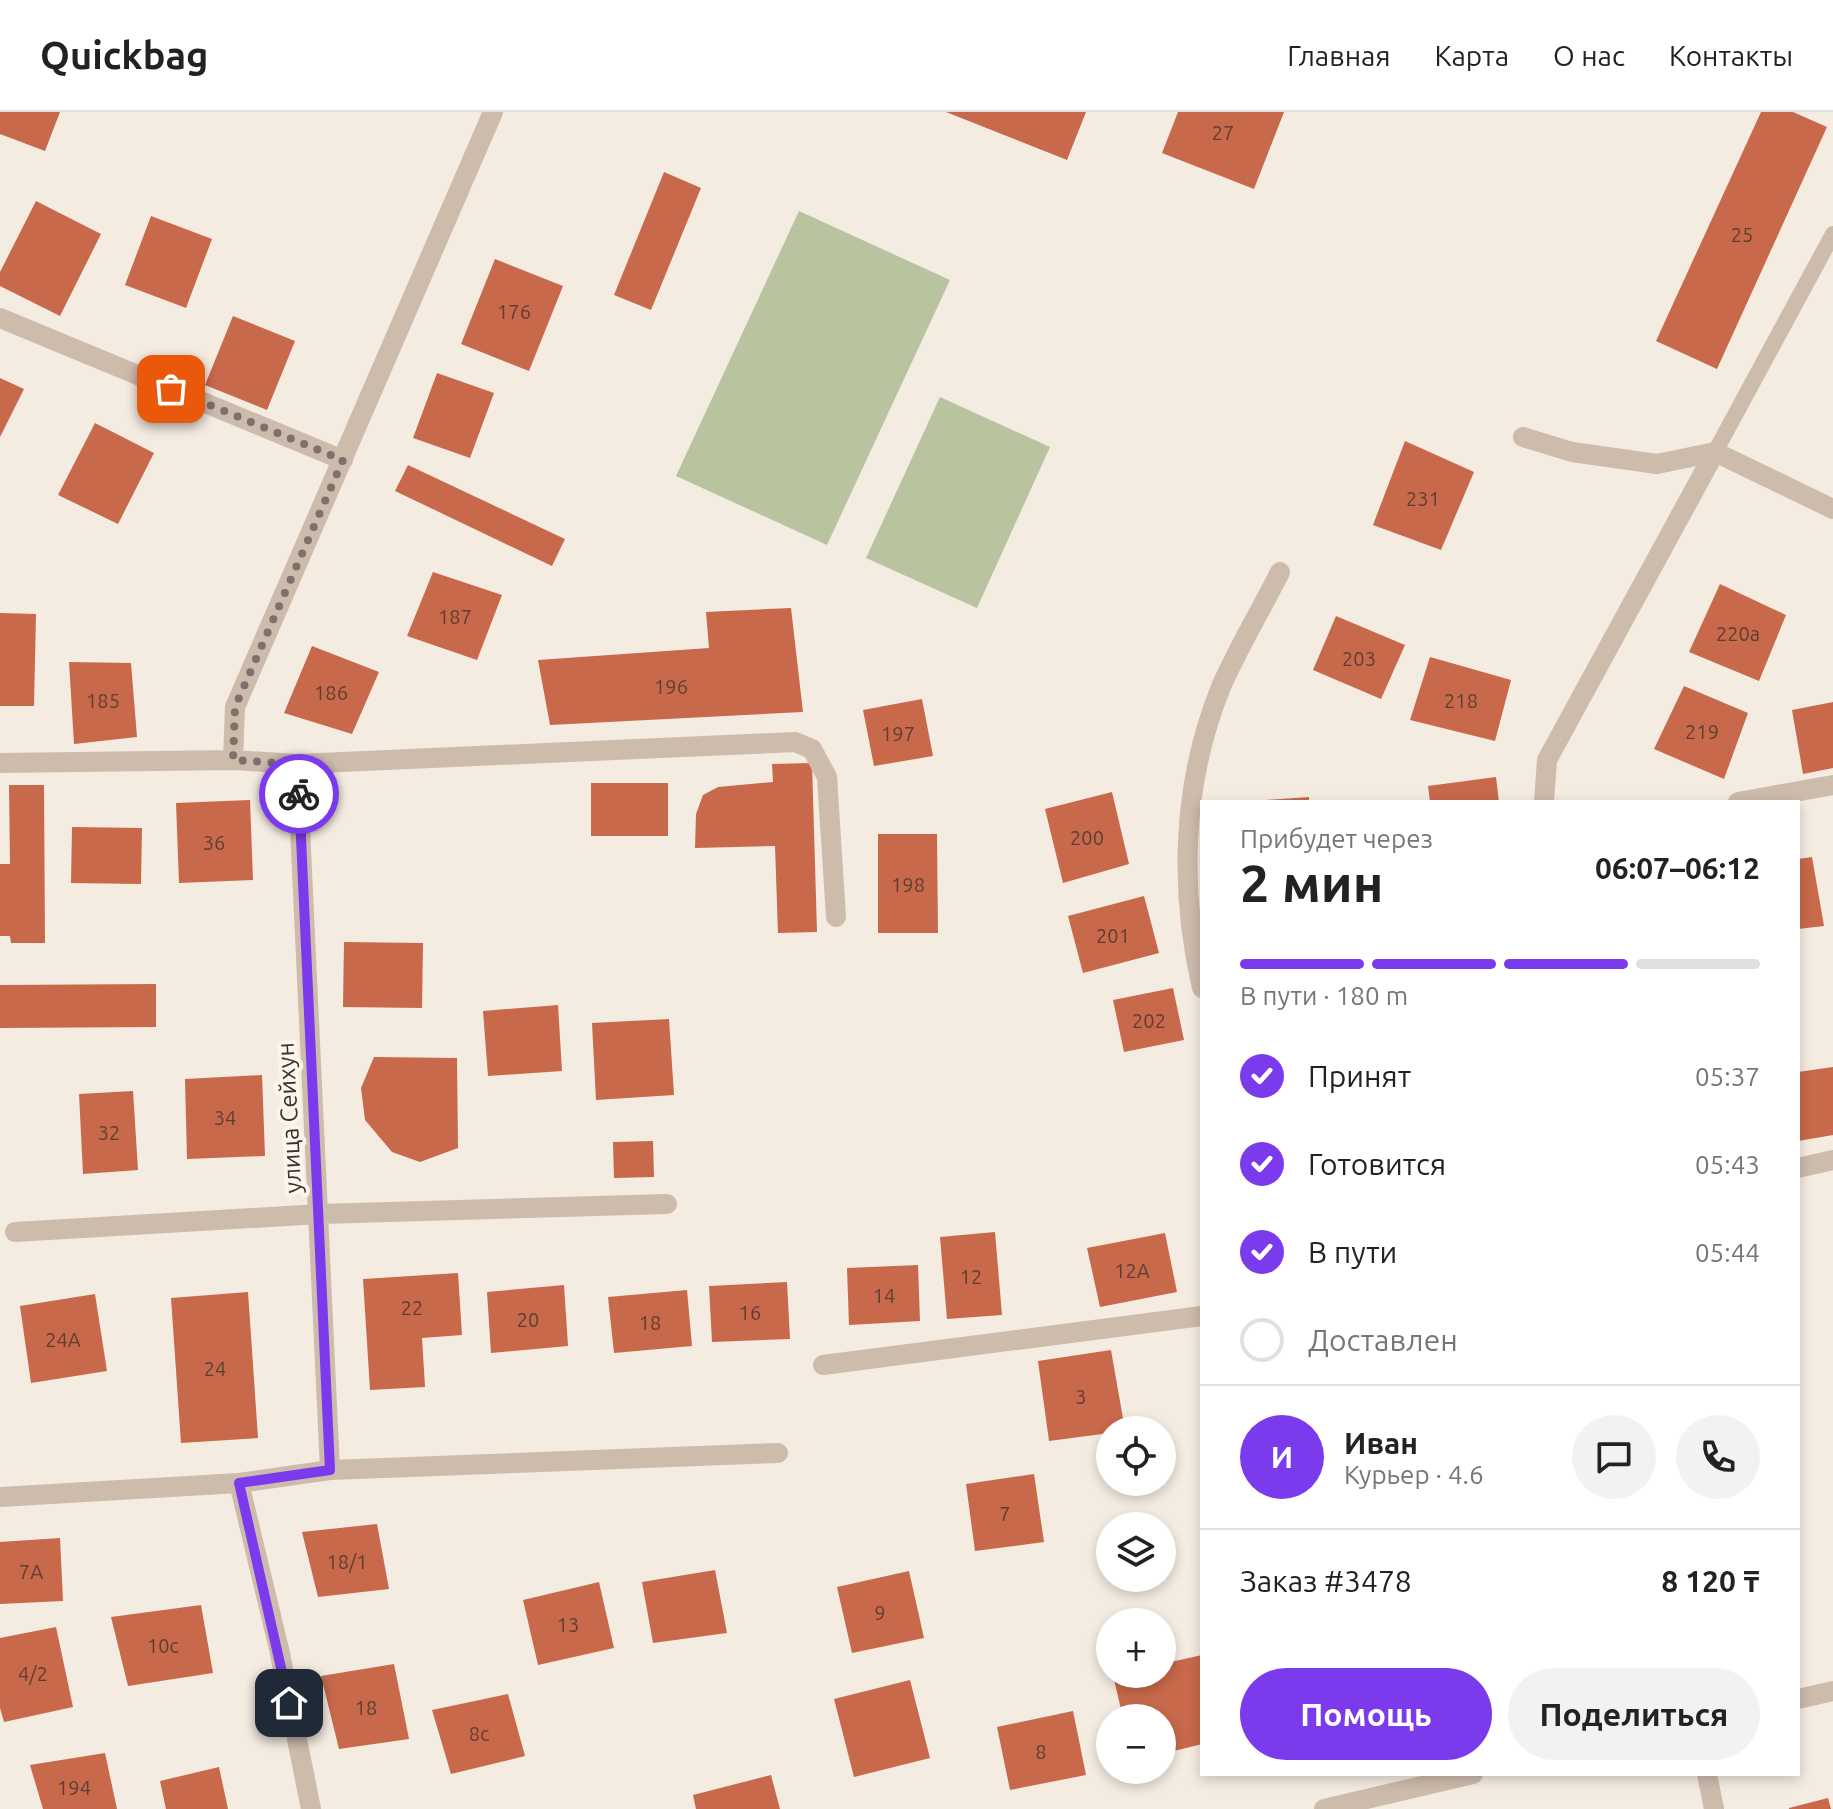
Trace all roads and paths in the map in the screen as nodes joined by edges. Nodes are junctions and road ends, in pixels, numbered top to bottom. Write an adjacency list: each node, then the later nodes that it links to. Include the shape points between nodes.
1 (493, 112): 6 (street)
2 (1833, 234): 5 (lane)
3 (0, 318): 6 (street)
4 (1523, 437): 5 (street, via 1572,452 1657,464)
5 (1715, 452): 7 (street); 13 (street, via 1547,760)
6 (343, 460): 9 (street, via 235,707)
7 (1833, 509)
8 (1280, 572): 16 (street, via 1222,686 1194,789 1186,851 1187,906)
9 (233, 760): 10 (street); 11 (street)
10 (0, 763)
11 (297, 764): 15 (street, via 795,742 812,749 827,777); 20 (street, улица Сейхун)
12 (1833, 785): 14 (street)
13 (1544, 800)
14 (1749, 800)
15 (836, 917)
16 (1200, 977)
17 (1833, 1160): 18 (street)
18 (1800, 1168)
19 (667, 1204): 20 (street)
20 (320, 1214): 21 (street); 25 (street, улица Сейхун)
21 (15, 1232)
22 (1200, 1316): 23 (street)
23 (823, 1365)
24 (778, 1453): 25 (street)
25 (330, 1470): 26 (street)
26 (239, 1483): 27 (street); 33 (street)
27 (0, 1497)
28 (1833, 1691): 29 (street)
29 (1800, 1699)
30 (1455, 1776): 32 (street)
31 (1707, 1776): 35 (street)
32 (1383, 1784): 34 (street)
33 (311, 1809)
34 (1324, 1809)
35 (1714, 1809)

